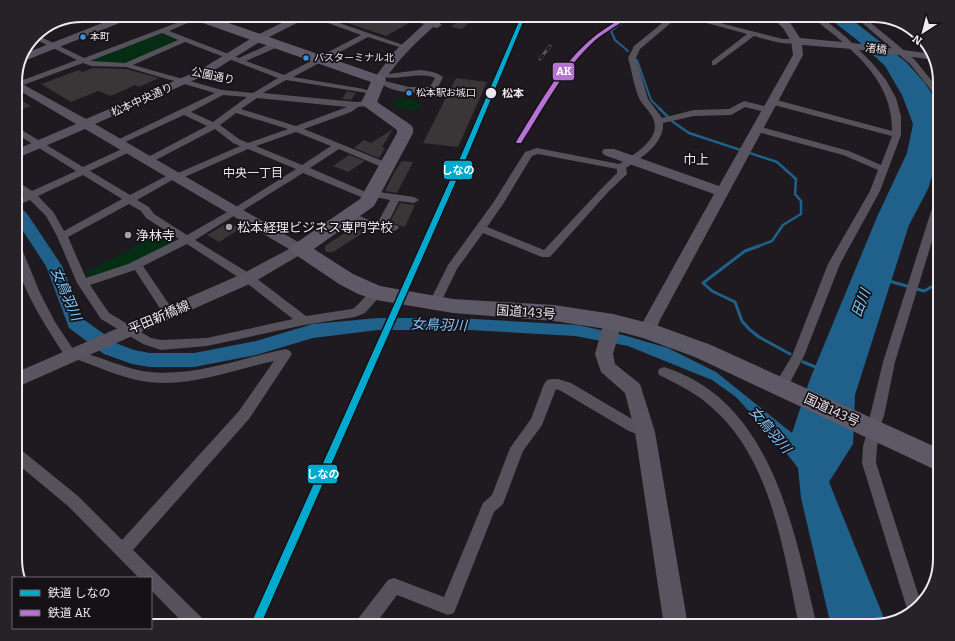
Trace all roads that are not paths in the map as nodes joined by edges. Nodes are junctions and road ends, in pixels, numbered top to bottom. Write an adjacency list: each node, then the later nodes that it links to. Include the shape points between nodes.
1 (113, 22): 22 (street)
2 (186, 22): 14 (street)
3 (214, 22): 17 (highway)
4 (223, 22): 17 (highway)
5 (289, 22): 17 (street, 松本中央通り)
6 (329, 22): 16 (street)
7 (437, 22): 24 (street)
8 (437, 22): 35 (street)
9 (669, 22): 46 (street, via 637,48 632,58 644,99 656,115)
10 (707, 22): 15 (street)
11 (782, 22): 20 (street)
12 (822, 22): 23 (street)
13 (865, 22): 25 (street)
14 (162, 31): 19 (street); 30 (street)
15 (752, 34): 20 (street, via 783,41); 32 (street)
16 (367, 35): 24 (street); 29 (street)
17 (261, 37): 21 (highway); 28 (street, 松本中央通り); 29 (highway)
18 (40, 39): 22 (street, 公園通り)
19 (184, 40): 28 (street); 33 (street)
20 (796, 41): 23 (street, 渚橋); 43 (street, via 798,55)
21 (277, 44): 29 (highway); 31 (street)
22 (53, 45): 26 (street); 30 (street, 公園通り)
23 (851, 46): 25 (street, 渚橋); 52 (street, via 870,65 890,94 897,115)
24 (405, 47): 35 (street)
25 (902, 52): 27 (street, 渚橋); 39 (street)
26 (29, 55)
27 (927, 56)
28 (229, 57): 31 (street); 37 (street, 松本中央通り)
29 (322, 59): 34 (street); 35 (highway)
30 (84, 60): 33 (street, 公園通り, via 91,64); 36 (street)
31 (241, 60): 34 (street)
32 (715, 63)
33 (126, 65): 37 (street, 公園通り)
34 (285, 78): 41 (street); 42 (street)
35 (383, 79): 35 (street, via 416,72 439,77 433,89 426,91 404,89); 42 (highway)
36 (22, 82)
37 (185, 82): 40 (street, 公園通り); 47 (street, 松本中央通り)
38 (22, 87): 47 (street)
39 (933, 88)
40 (222, 92): 41 (street, 公園通り); 45 (street)
41 (256, 95): 42 (street, 公園通り); 44 (street)
42 (367, 102): 49 (street); 62 (highway, via 405,130)
43 (771, 106): 46 (street, via 744,104 731,112 694,113); 50 (street); 52 (street)
44 (235, 110): 48 (street); 49 (street)
45 (184, 112): 48 (street); 53 (street)
46 (666, 120): 61 (street, via 658,136)
47 (87, 124): 53 (street); 54 (street, 松本中央通り)
48 (214, 126): 55 (street); 60 (street)
49 (296, 129): 55 (street); 56 (street)
50 (756, 129): 65 (street, via 846,153); 68 (street)
51 (22, 133): 54 (street)
52 (897, 135): 65 (street)
53 (118, 142): 57 (street)
54 (41, 145): 58 (street, 松本中央通り); 66 (street)
55 (247, 146): 64 (street); 67 (street)
56 (338, 146): 62 (street); 64 (street)
57 (129, 149): 60 (street); 66 (street)
58 (22, 152)
59 (609, 152): 61 (street)
60 (149, 160): 67 (street)
61 (633, 160): 63 (street); 68 (street)
62 (388, 166): 69 (highway)
63 (621, 167): 79 (street, via 537,151 528,154); 79 (street, via 622,174 601,193 546,255)
64 (303, 169): 69 (street); 74 (street)
65 (883, 169): 97 (street, via 875,192 834,264)
66 (83, 171): 71 (street); 72 (street)
67 (176, 176): 72 (street); 74 (street)
68 (722, 192): 92 (street)
69 (371, 195): 70 (street); 75 (highway)
70 (396, 198): 73 (street); 77 (street)
71 (23, 199): 80 (street, via 50,215)
72 (130, 200): 80 (street); 81 (street, via 145,209 150,216)
73 (414, 200)
74 (236, 211): 81 (street); 82 (street)
75 (350, 215): 77 (street, via 357,220); 82 (highway)
76 (933, 222): 98 (street)
77 (381, 226): 78 (street)
78 (394, 228)
79 (481, 228): 88 (street, via 452,268)
80 (62, 236): 86 (street)
81 (188, 239): 84 (street); 85 (street)
82 (300, 249): 85 (street, 平田新橋線); 87 (highway, 国道143号)
83 (22, 262): 94 (street, via 50,324)
84 (136, 265): 86 (street); 89 (street)
85 (248, 278): 89 (street, 平田新橋線); 90 (street)
86 (83, 284): 93 (street, via 105,316)
87 (376, 293): 88 (highway, 国道143号); 90 (street, via 355,313)
88 (435, 303): 91 (highway, 国道143号, via 554,313)
89 (169, 313): 93 (street, 平田新橋線)
90 (304, 321): 93 (street, via 207,342 186,344 161,345)
91 (612, 325): 92 (highway, 国道143号); 99 (street, via 605,349 607,367 633,389)
92 (648, 331): 97 (highway, 国道143号, via 703,350)
93 (124, 332): 94 (street, 平田新橋線)
94 (77, 354): 96 (street, 平田新橋線); 102 (street, via 149,378 184,377 286,354 244,415)
95 (664, 372): 109 (street, via 692,385 721,408 749,442 762,465 785,527)
96 (22, 378)
97 (784, 388): 98 (highway, 国道143号)
98 (872, 429): 100 (highway, 国道143号); 105 (street, via 869,463)
99 (645, 432): 107 (street, via 566,387 552,384 537,421 517,448 498,499 488,508 448,607 394,586); 108 (street)
100 (933, 458)
101 (22, 459): 102 (street, via 73,501)
102 (123, 550): 103 (street)
103 (147, 577)
104 (152, 582): 106 (street)
105 (914, 603)
106 (191, 619)
107 (368, 619)
108 (675, 619)
109 (806, 619)

